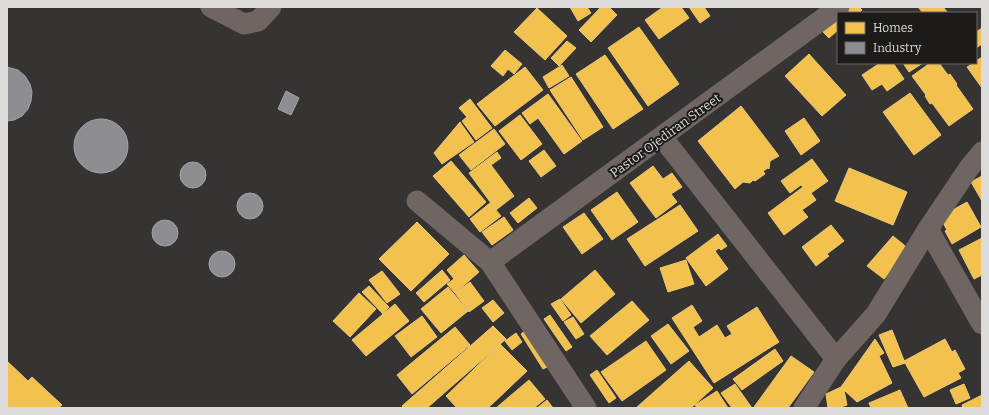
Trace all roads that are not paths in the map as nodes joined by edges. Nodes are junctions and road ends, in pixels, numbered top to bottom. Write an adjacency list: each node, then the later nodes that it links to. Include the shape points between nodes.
1 (211, 7): 2 (street, via 244,24 258,21)
2 (271, 7)
3 (839, 7): 4 (street, Pastor Ojediran Street)
4 (662, 137): 8 (street, Pastor Ojediran Street); 10 (street)
5 (982, 152): 7 (street)
6 (417, 201): 8 (street)
7 (928, 229): 9 (street); 10 (street, via 876,314)
8 (490, 262): 12 (street)
9 (982, 324)
10 (836, 359): 11 (street)
11 (812, 404)
12 (586, 408)

